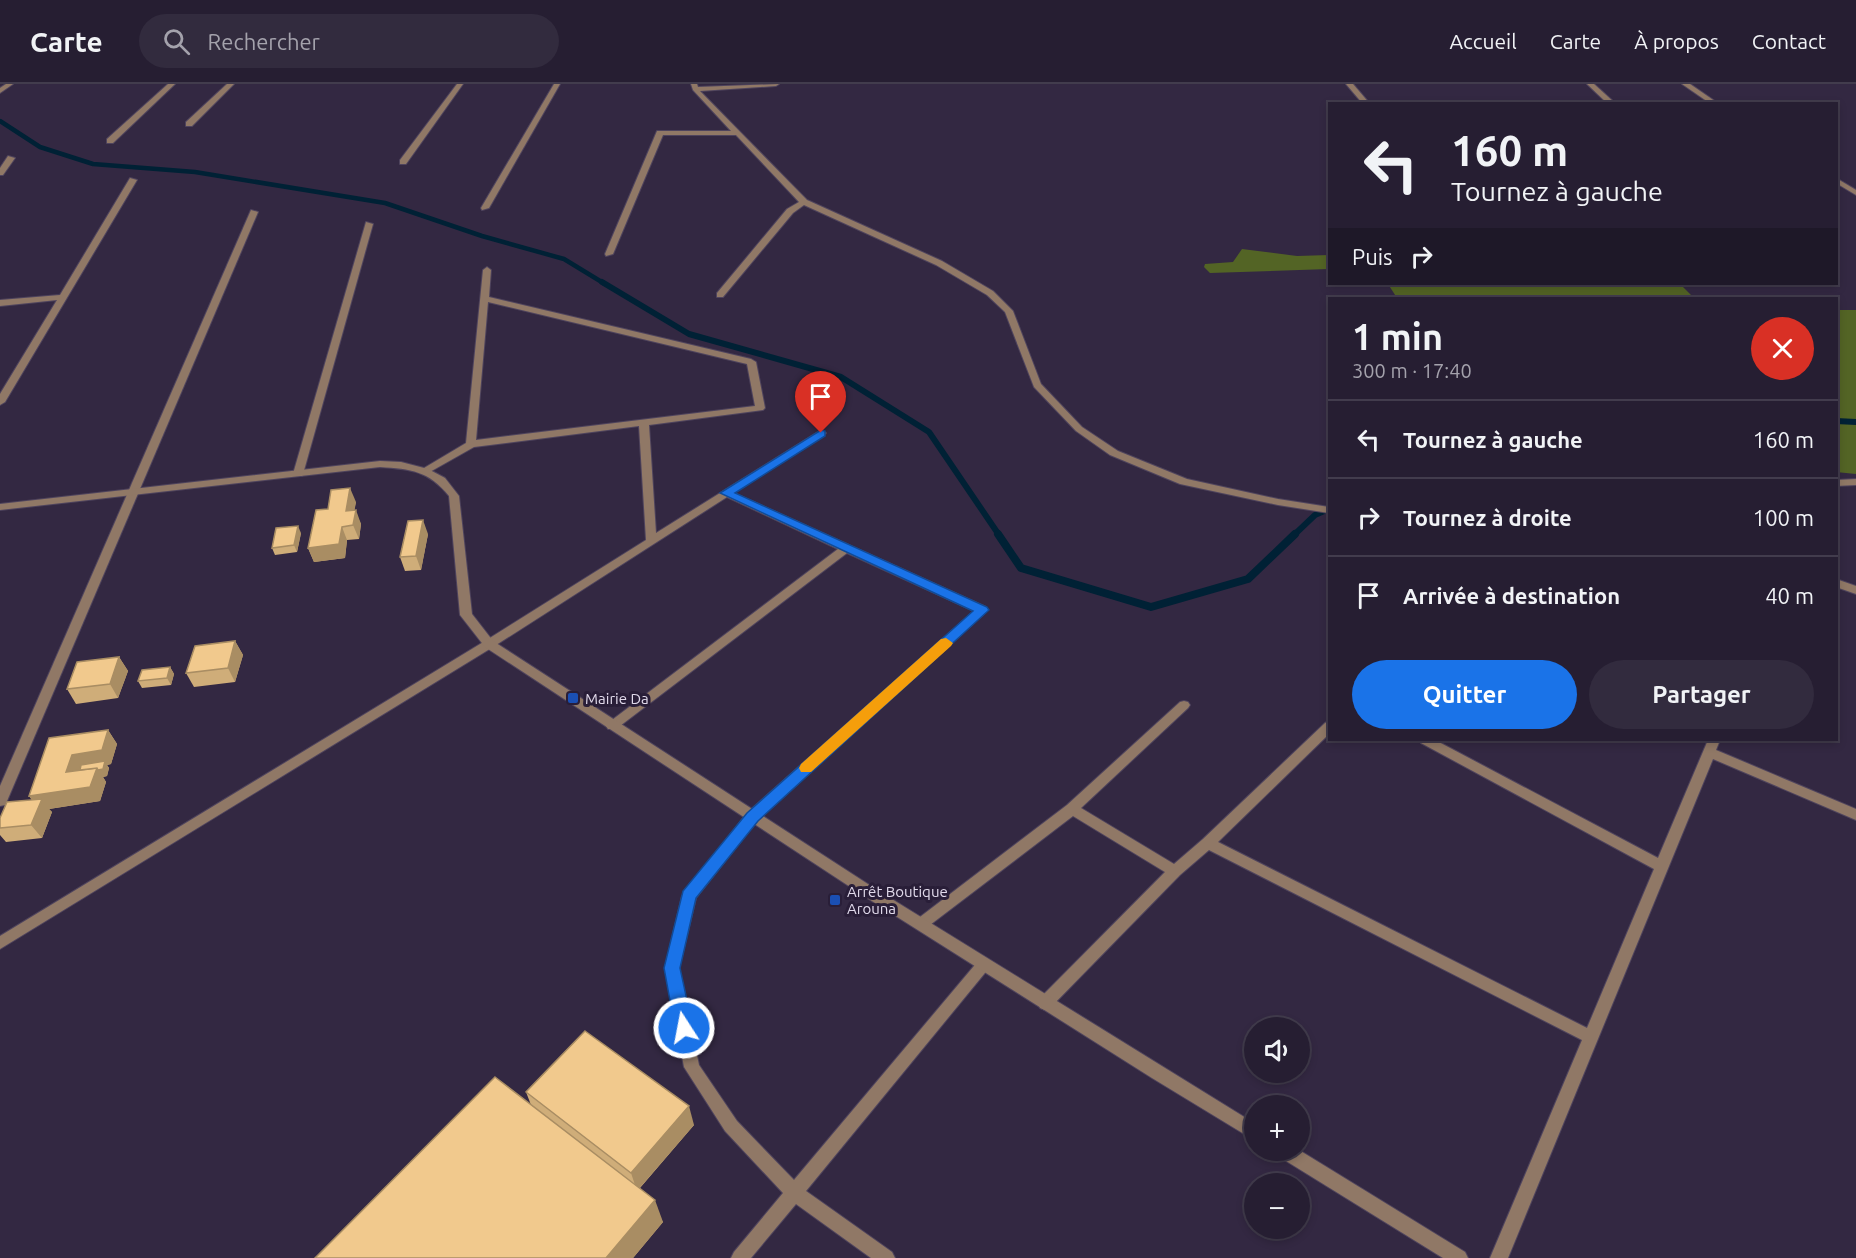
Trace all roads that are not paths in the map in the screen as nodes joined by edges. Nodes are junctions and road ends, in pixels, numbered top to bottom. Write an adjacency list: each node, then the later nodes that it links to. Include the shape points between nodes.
1 (10, 84): 11 (street)
2 (172, 84): 17 (street)
3 (231, 84): 15 (street)
4 (460, 84): 19 (street)
5 (557, 84): 25 (street)
6 (776, 84): 10 (street)
7 (1349, 84): 12 (street)
8 (1590, 84): 13 (street)
9 (1685, 84): 14 (street)
10 (694, 86): 16 (street)
11 (0, 91)
12 (1365, 102)
13 (1611, 102)
14 (1713, 102)
15 (189, 124)
16 (739, 133): 24 (street); 28 (street, via 660,133)
17 (110, 141)
18 (11, 158): 20 (street)
19 (403, 162)
20 (0, 172)
21 (133, 180): 31 (street)
22 (1838, 181): 23 (street)
23 (1856, 193)
24 (804, 202): 30 (street, via 790,211); 45 (street, via 939,263 990,293 1009,311 1037,385 1079,429 1114,453 1184,482)
25 (485, 208)
26 (254, 212): 42 (street)
27 (369, 224): 39 (street)
28 (609, 254)
29 (487, 270): 32 (street)
30 (720, 295)
31 (63, 297): 33 (street); 34 (street)
32 (484, 298): 35 (street, via 751,362 760,408); 37 (street)
33 (0, 303)
34 (0, 402)
35 (644, 423): 37 (street); 46 (street)
36 (821, 433): 43 (street)
37 (471, 444): 38 (street)
38 (424, 471): 39 (street, via 380,464); 50 (street, via 441,480 454,496 466,615)
39 (298, 474): 42 (street)
40 (1856, 482): 41 (street)
41 (1838, 483)
42 (135, 492): 44 (street); 56 (street)
43 (726, 493): 46 (street); 47 (street)
44 (0, 507)
45 (1328, 510)
46 (651, 541): 50 (street)
47 (846, 548): 52 (street); 59 (street, via 982,610)
48 (1838, 584): 49 (street)
49 (1856, 590)
50 (489, 644): 52 (street); 64 (street)
51 (1184, 705): 57 (street)
52 (612, 726): 59 (street)
53 (1328, 727): 60 (street)
54 (1427, 741): 61 (street)
55 (1712, 746): 58 (street); 61 (street)
56 (0, 801)
57 (1072, 809): 62 (street); 63 (street)
58 (1856, 815)
59 (752, 817): 63 (street); 70 (street, via 689,896 672,968 692,1068 731,1126)
60 (1208, 843): 62 (street); 67 (street)
61 (1661, 866): 67 (street)
62 (1175, 871): 66 (street)
63 (921, 924): 65 (street)
64 (0, 943)
65 (984, 964): 66 (street); 70 (street)
66 (1045, 1004): 68 (street)
67 (1590, 1037): 74 (street)
68 (1244, 1126)
69 (1302, 1161): 73 (street)
70 (795, 1193): 71 (street); 72 (street)
71 (740, 1258)
72 (886, 1258)
73 (1459, 1258)
74 (1498, 1258)

